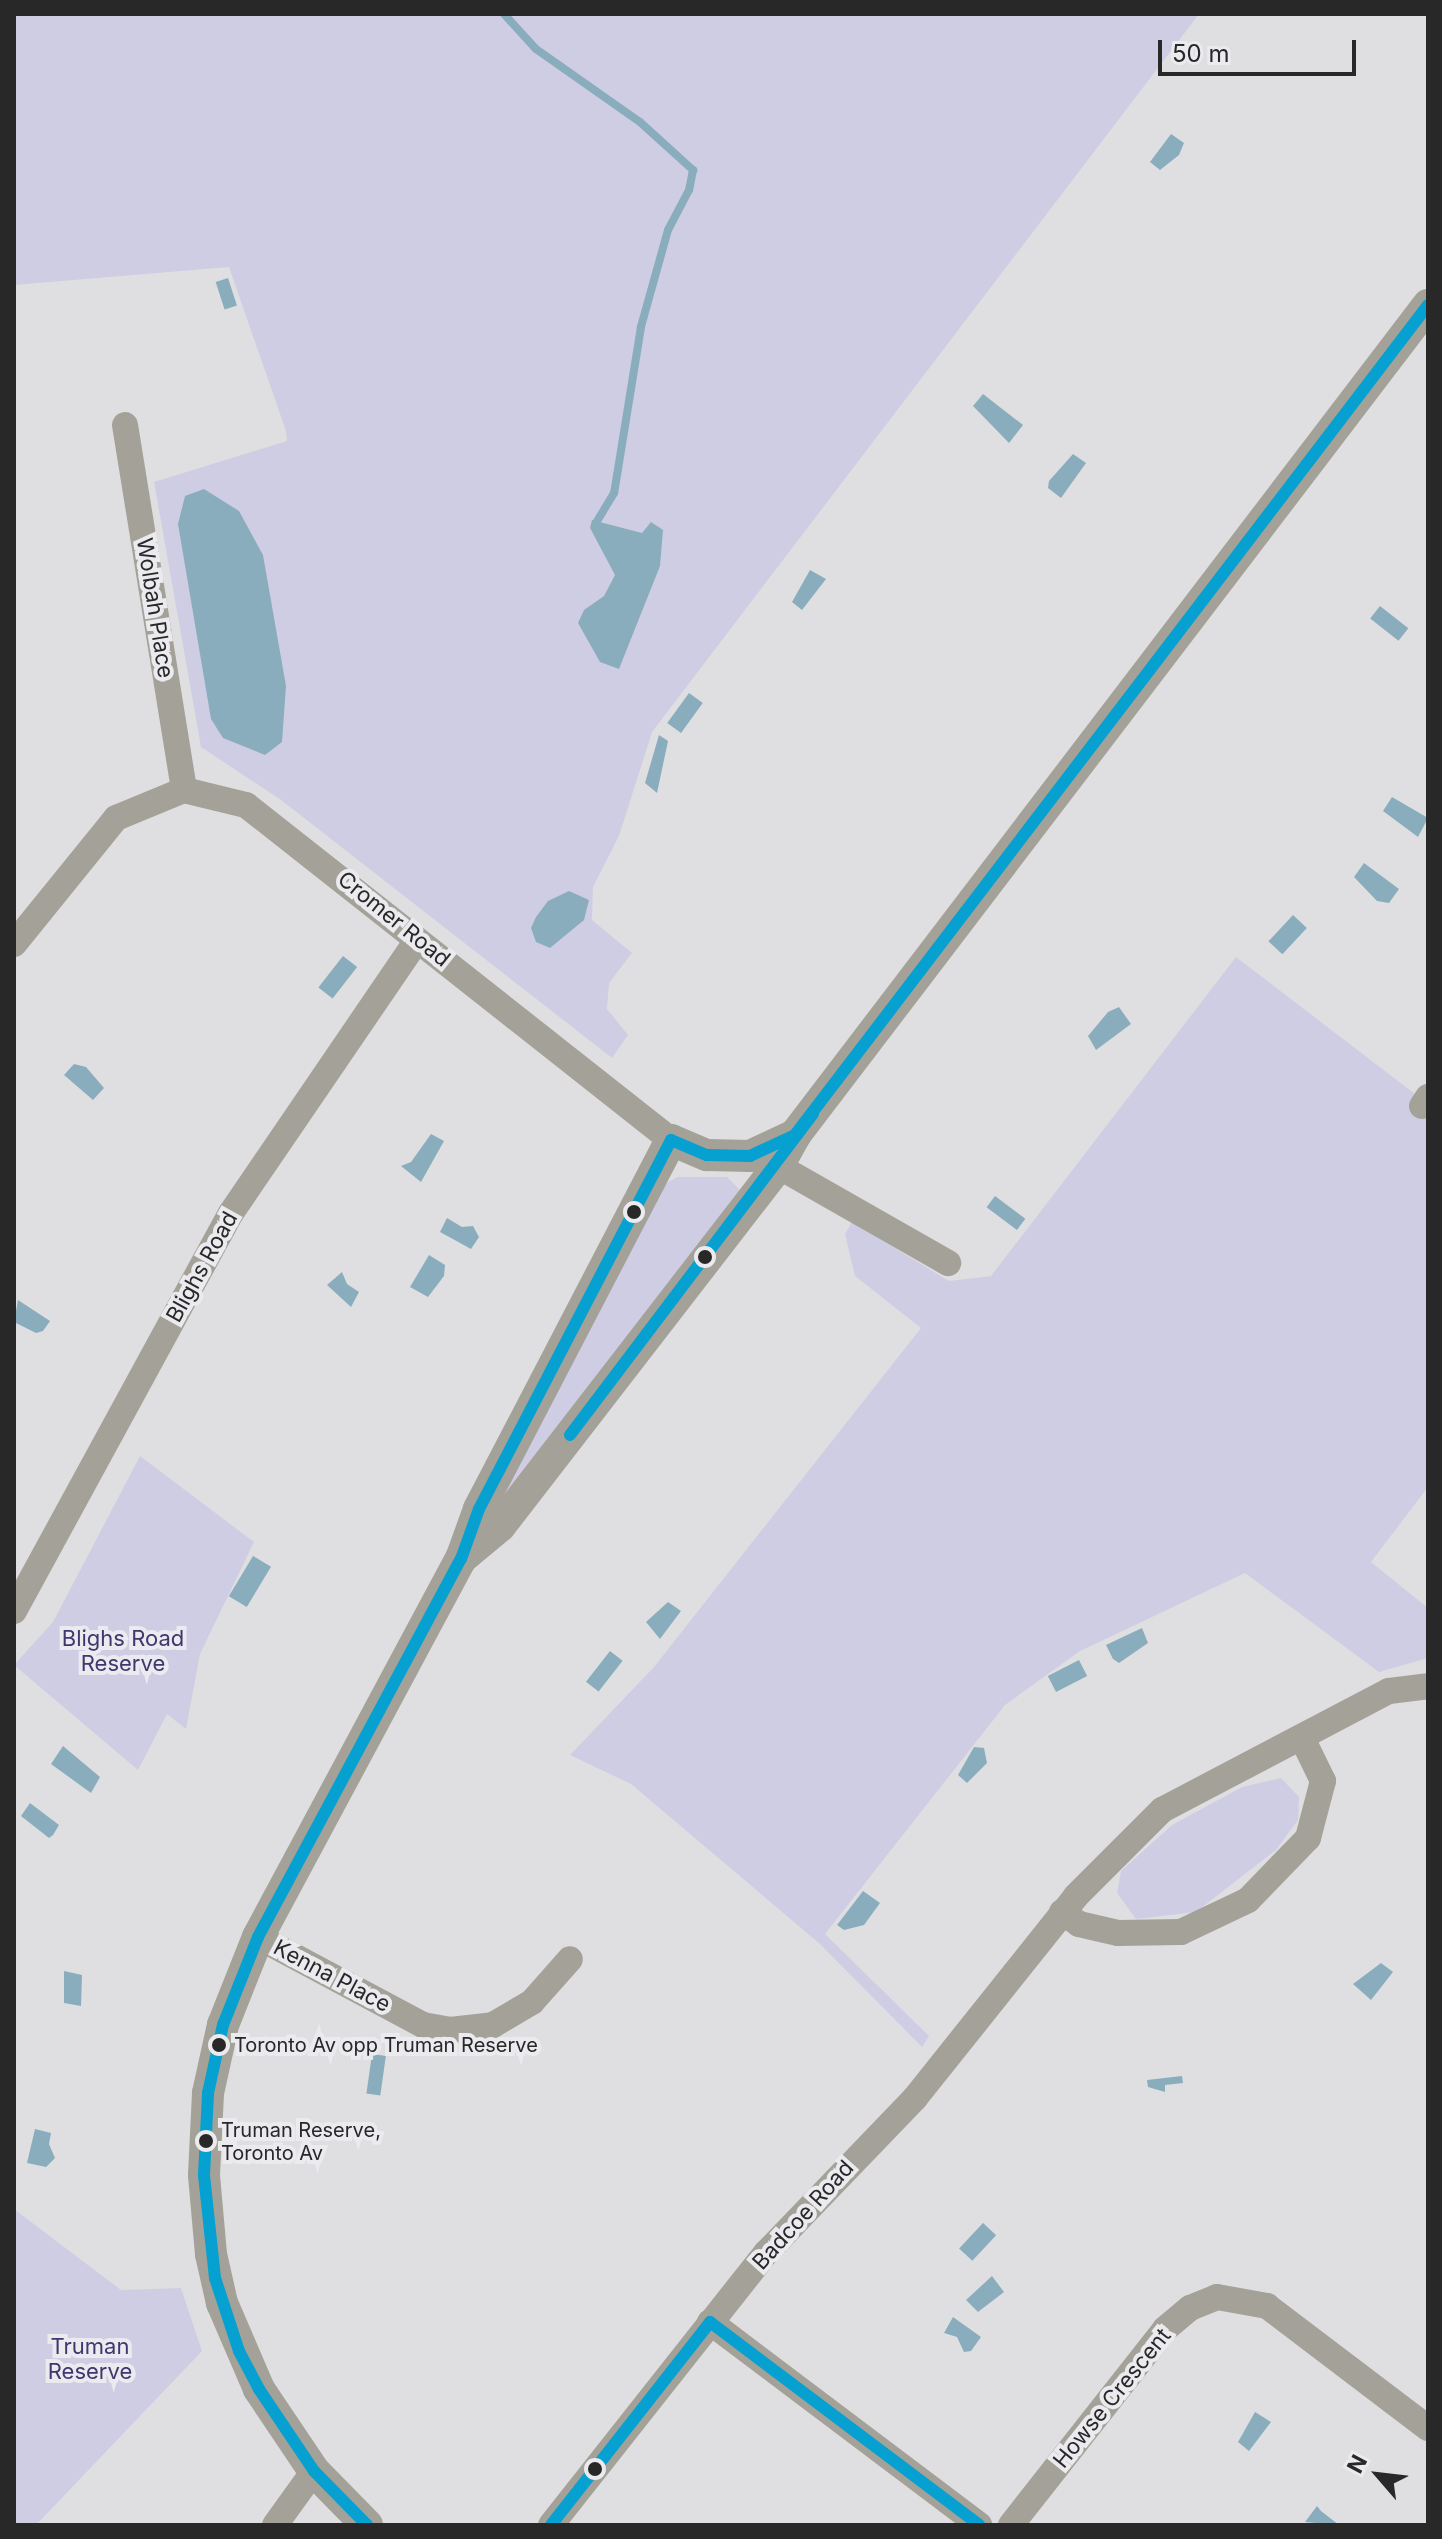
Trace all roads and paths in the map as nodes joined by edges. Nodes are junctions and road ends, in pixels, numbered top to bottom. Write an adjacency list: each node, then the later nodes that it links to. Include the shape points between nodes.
1 (1428, 305): 6 (street)
2 (125, 425): 3 (street, Wolbah Place)
3 (184, 790): 4 (street, Cromer Road, via 246,805); 5 (street, via 116,818)
4 (417, 940): 7 (street, Cromer Road); 11 (street, Blighs Road, via 231,1213)
5 (14, 944)
6 (795, 1135): 7 (street, Cromer Road, via 750,1156 707,1155); 8 (street)
7 (671, 1140): 10 (street, via 479,1509)
8 (778, 1166): 9 (street); 10 (street, via 500,1526)
9 (948, 1263)
10 (461, 1559): 15 (street)
11 (14, 1611)
12 (1428, 1686): 13 (street, Badcoe Road, via 1389,1691)
13 (1302, 1738): 14 (street, Badcoe Road, via 1162,1810); 14 (street, via 1323,1781 1308,1838 1248,1900 1181,1932 1118,1933 1079,1924)
14 (1062, 1912): 17 (street, Badcoe Road, via 915,2098 819,2194)
15 (258, 1937): 16 (street, Kenna Place, via 423,2025 450,2030 493,2025 532,2002); 19 (street, via 239,1977 213,2060 205,2138 207,2217 215,2278 239,2351)
16 (570, 1959)
17 (710, 2322): 22 (street, Badcoe Road); 23 (street)
18 (1428, 2428): 24 (street, Howse Crescent, via 1267,2306 1217,2297 1190,2308 1165,2329)
19 (314, 2471): 20 (street); 21 (street)
20 (275, 2525)
21 (367, 2525)
22 (551, 2525)
23 (979, 2525)
24 (1011, 2525)

